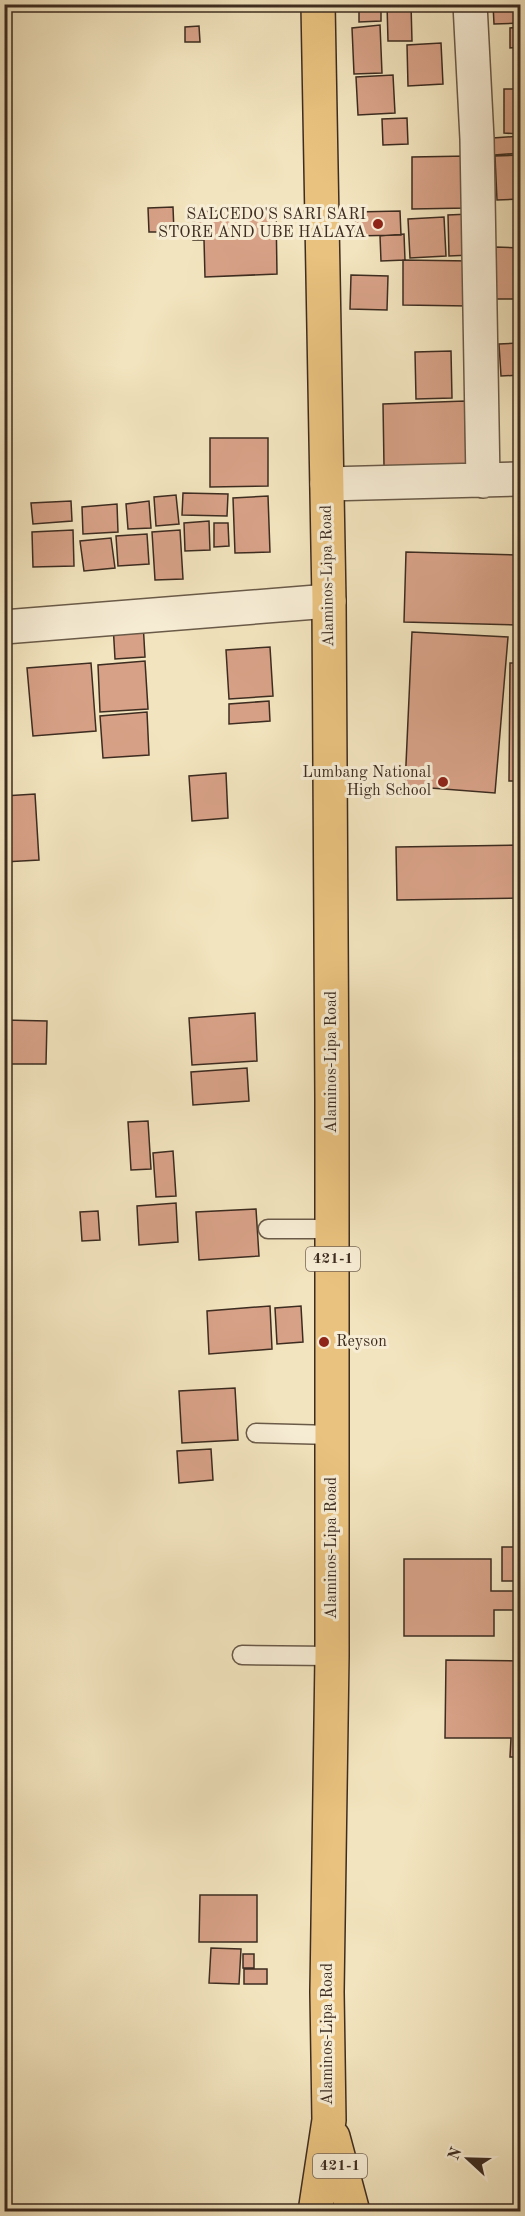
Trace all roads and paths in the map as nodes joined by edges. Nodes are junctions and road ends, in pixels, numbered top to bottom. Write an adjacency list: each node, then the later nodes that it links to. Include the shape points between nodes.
1 (318, 4): 5 (main road, Alaminos-Lipa Road / 421-1)
2 (470, 4): 4 (street, via 477,139)
3 (520, 479): 4 (street)
4 (483, 481): 5 (street)
5 (327, 484): 6 (main road, Alaminos-Lipa Road / 421-1)
6 (329, 601): 7 (street); 9 (main road, Alaminos-Lipa Road / 421-1)
7 (4, 627)
8 (268, 1229): 9 (lane)
9 (333, 1229): 11 (main road, Alaminos-Lipa Road / 421-1)
10 (256, 1433): 11 (lane)
11 (332, 1435): 13 (main road, Alaminos-Lipa Road / 421-1)
12 (242, 1655): 13 (lane)
13 (332, 1656): 14 (main road, Alaminos-Lipa Road / 421-1)
14 (329, 2120): 15 (main road, Alaminos-Lipa Road / 421-1); 16 (main road, Alaminos-Lipa Road / 421-1)
15 (315, 2211)
16 (353, 2211)

